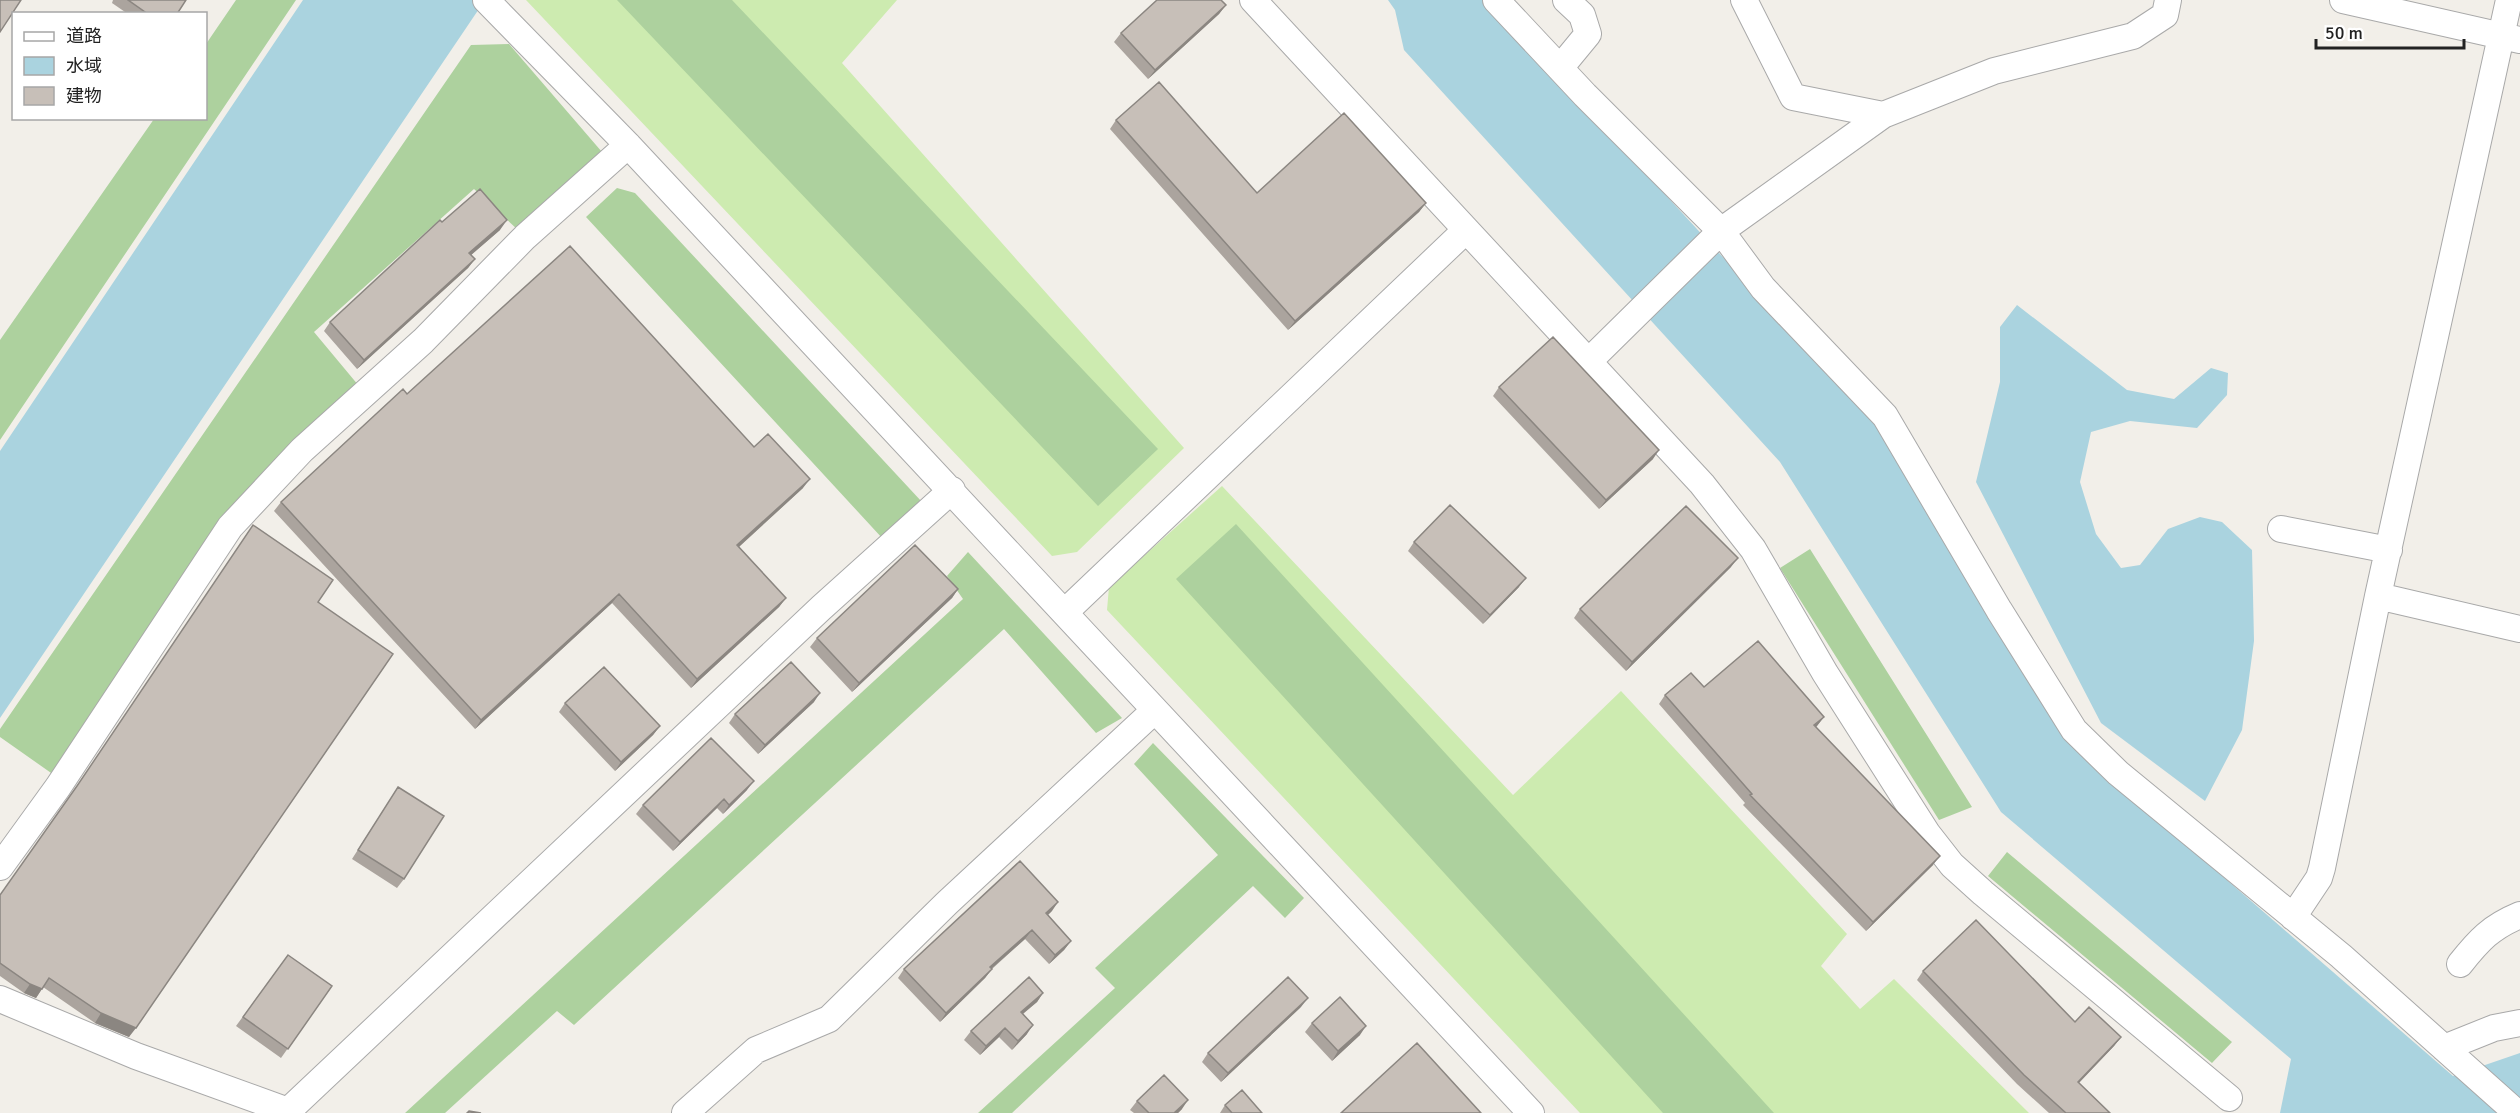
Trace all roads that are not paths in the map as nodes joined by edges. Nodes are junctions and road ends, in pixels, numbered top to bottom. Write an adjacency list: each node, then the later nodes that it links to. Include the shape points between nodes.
1 (1253, 0): 13 (street)
2 (1496, 0): 10 (street)
3 (1566, 0): 10 (street, via 1582,15 1588,34)
4 (1744, 0): 11 (street, via 1793,98)
5 (2168, 0): 11 (street, via 2165,15 2133,36 1994,71)
6 (2509, 0): 9 (street)
7 (2349, 1): 9 (street)
8 (492, 6): 12 (street)
9 (2511, 38): 18 (street)
10 (1560, 68): 14 (street)
11 (1883, 115): 14 (street)
12 (628, 145): 16 (street); 23 (street, via 525,237 423,341 302,450 230,527 58,787)
13 (1466, 230): 15 (street); 20 (street)
14 (1721, 231): 15 (street); 25 (street, via 1763,288 1885,417 2074,730 2118,772)
15 (1588, 362): 30 (street, via 1702,484 1753,549 1825,673 1927,833 1952,865)
16 (952, 490): 20 (street); 27 (street, via 821,608 288,1111 136,1056)
17 (2281, 529): 18 (street)
18 (2389, 550): 19 (street)
19 (2378, 596): 21 (street); 25 (street, via 2322,868)
20 (1065, 612): 22 (street)
21 (2520, 629)
22 (1155, 710): 31 (street, via 946,903 829,1019 756,1050); 32 (street)
23 (0, 867)
24 (2520, 915): 26 (street, via 2484,935)
25 (2293, 917): 29 (street)
26 (2460, 964)
27 (0, 999)
28 (2520, 1023): 29 (street, via 2494,1028)
29 (2444, 1048): 33 (street)
30 (2229, 1098)
31 (685, 1113)
32 (1531, 1113)
33 (2517, 1113)

